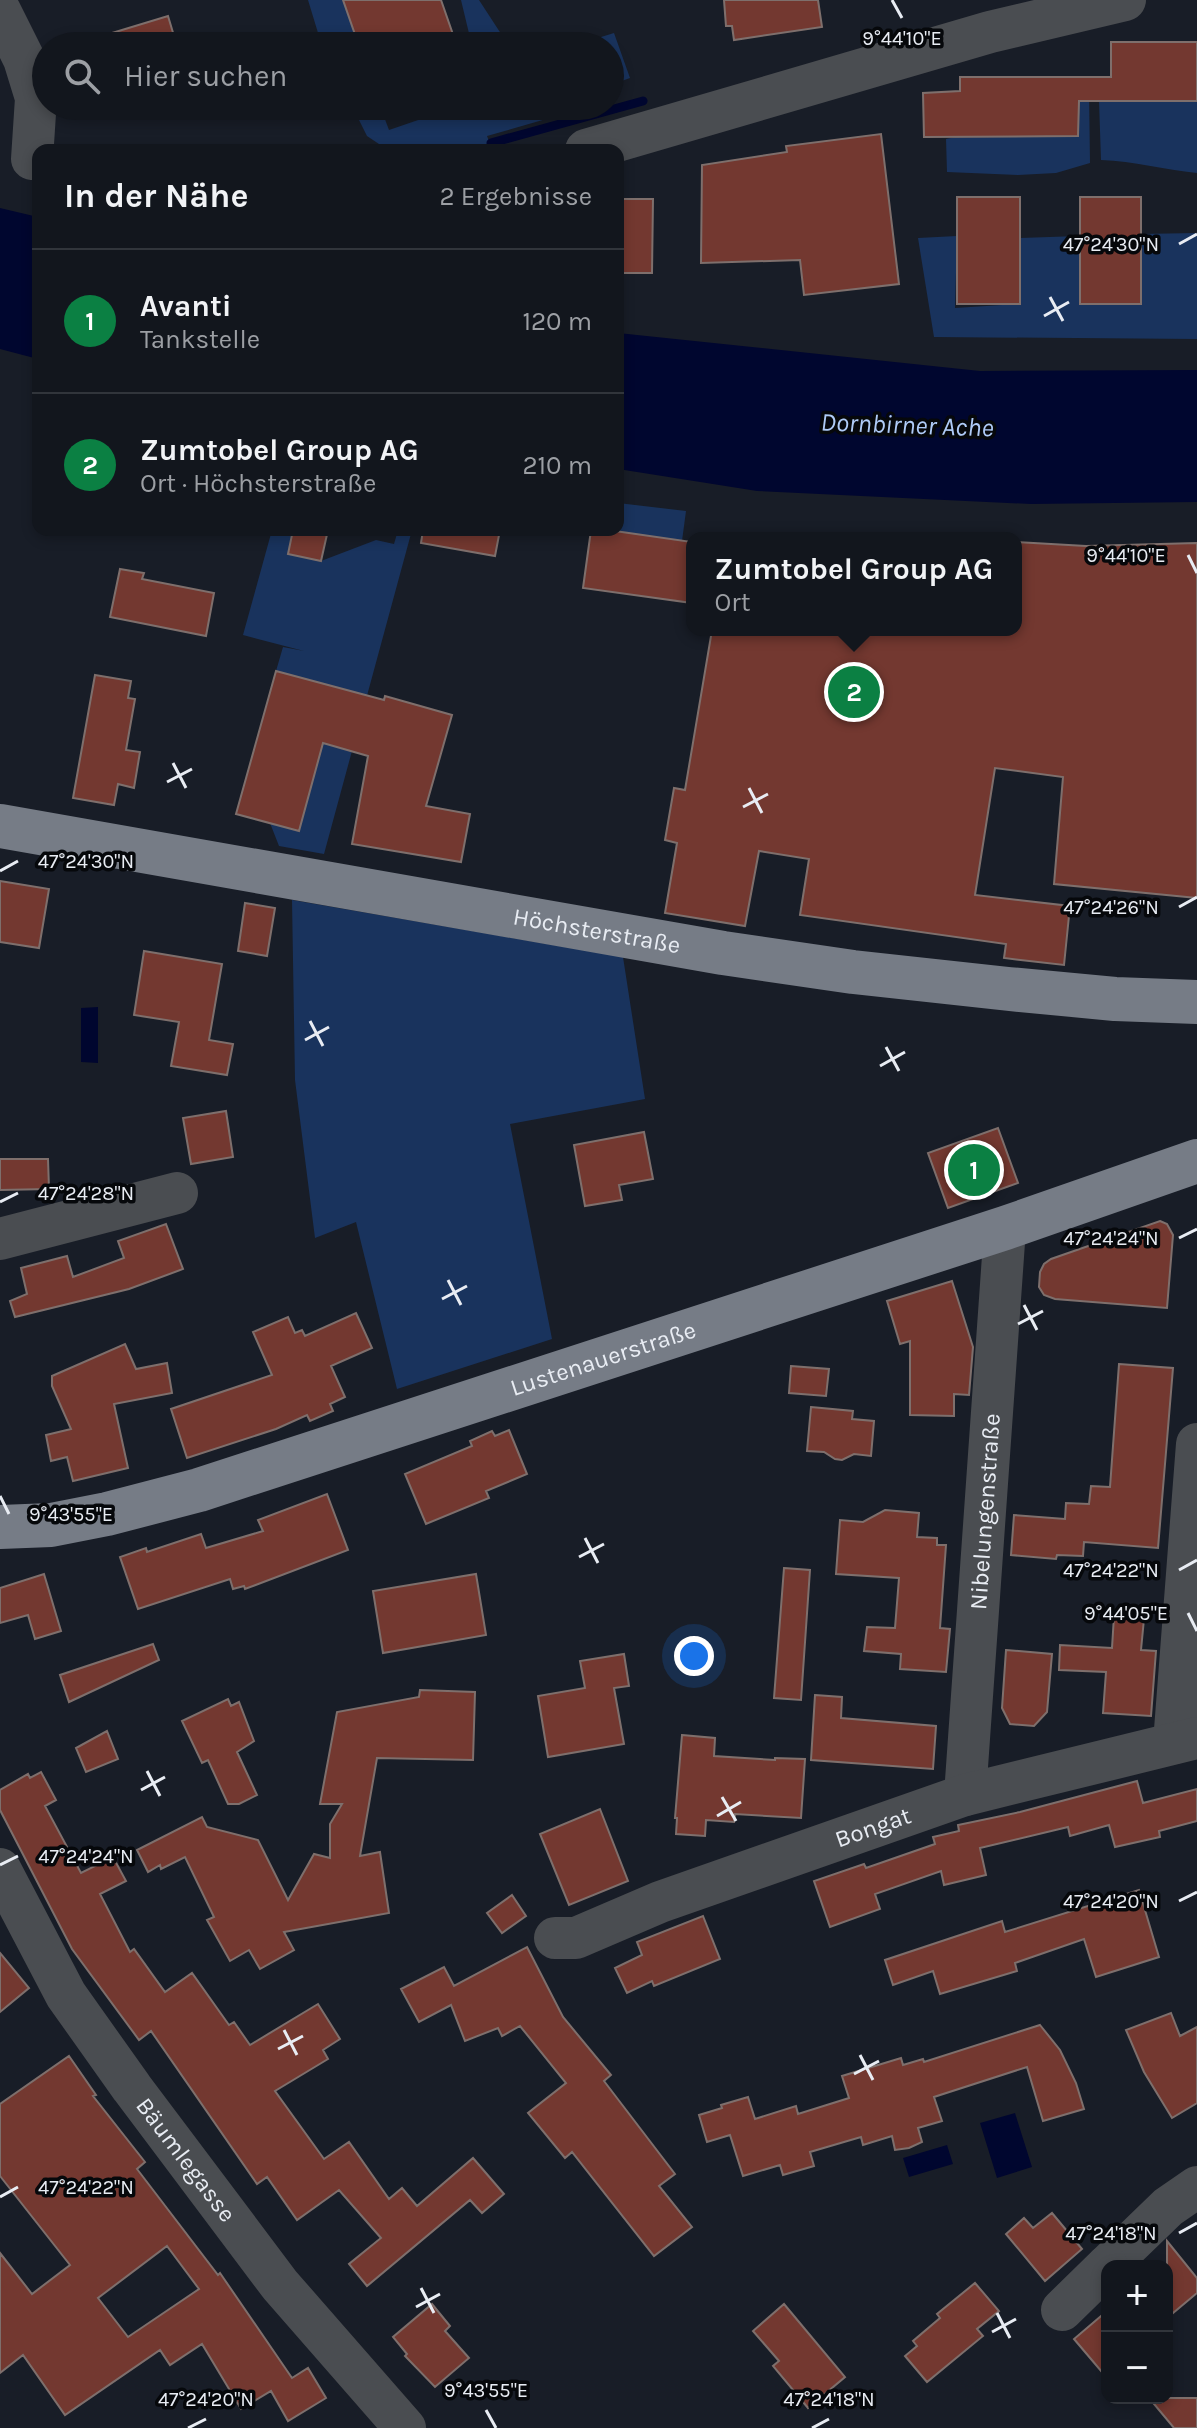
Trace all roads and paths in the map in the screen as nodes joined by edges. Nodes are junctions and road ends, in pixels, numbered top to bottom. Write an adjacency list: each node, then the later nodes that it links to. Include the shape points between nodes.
1 (1110, 1): 5 (street)
2 (0, 11): 3 (street)
3 (32, 85)
4 (32, 116): 6 (street)
5 (607, 144)
6 (23, 158)
7 (0, 826): 8 (main road, Höchsterstraße, via 723,953 1009,989)
8 (1197, 1002)
9 (1197, 1161): 11 (main road, Lustenauerstraße)
10 (177, 1193): 12 (street)
11 (1005, 1228): 14 (main road, Lustenauerstraße, via 199,1490 51,1525); 16 (street, Nibelungenstraße)
12 (0, 1239)
13 (1197, 1444): 15 (street)
14 (0, 1527)
15 (1186, 1741): 16 (street, Bongat)
16 (965, 1795): 18 (street, Bongat, via 660,1902 576,1938)
17 (0, 1869): 23 (street, Bäumlegasse, via 66,1995 176,2149 280,2285)
18 (555, 1938)
19 (1197, 2187): 20 (street)
20 (1113, 2260)
21 (1101, 2272): 22 (street)
22 (1062, 2310)
23 (405, 2428)

